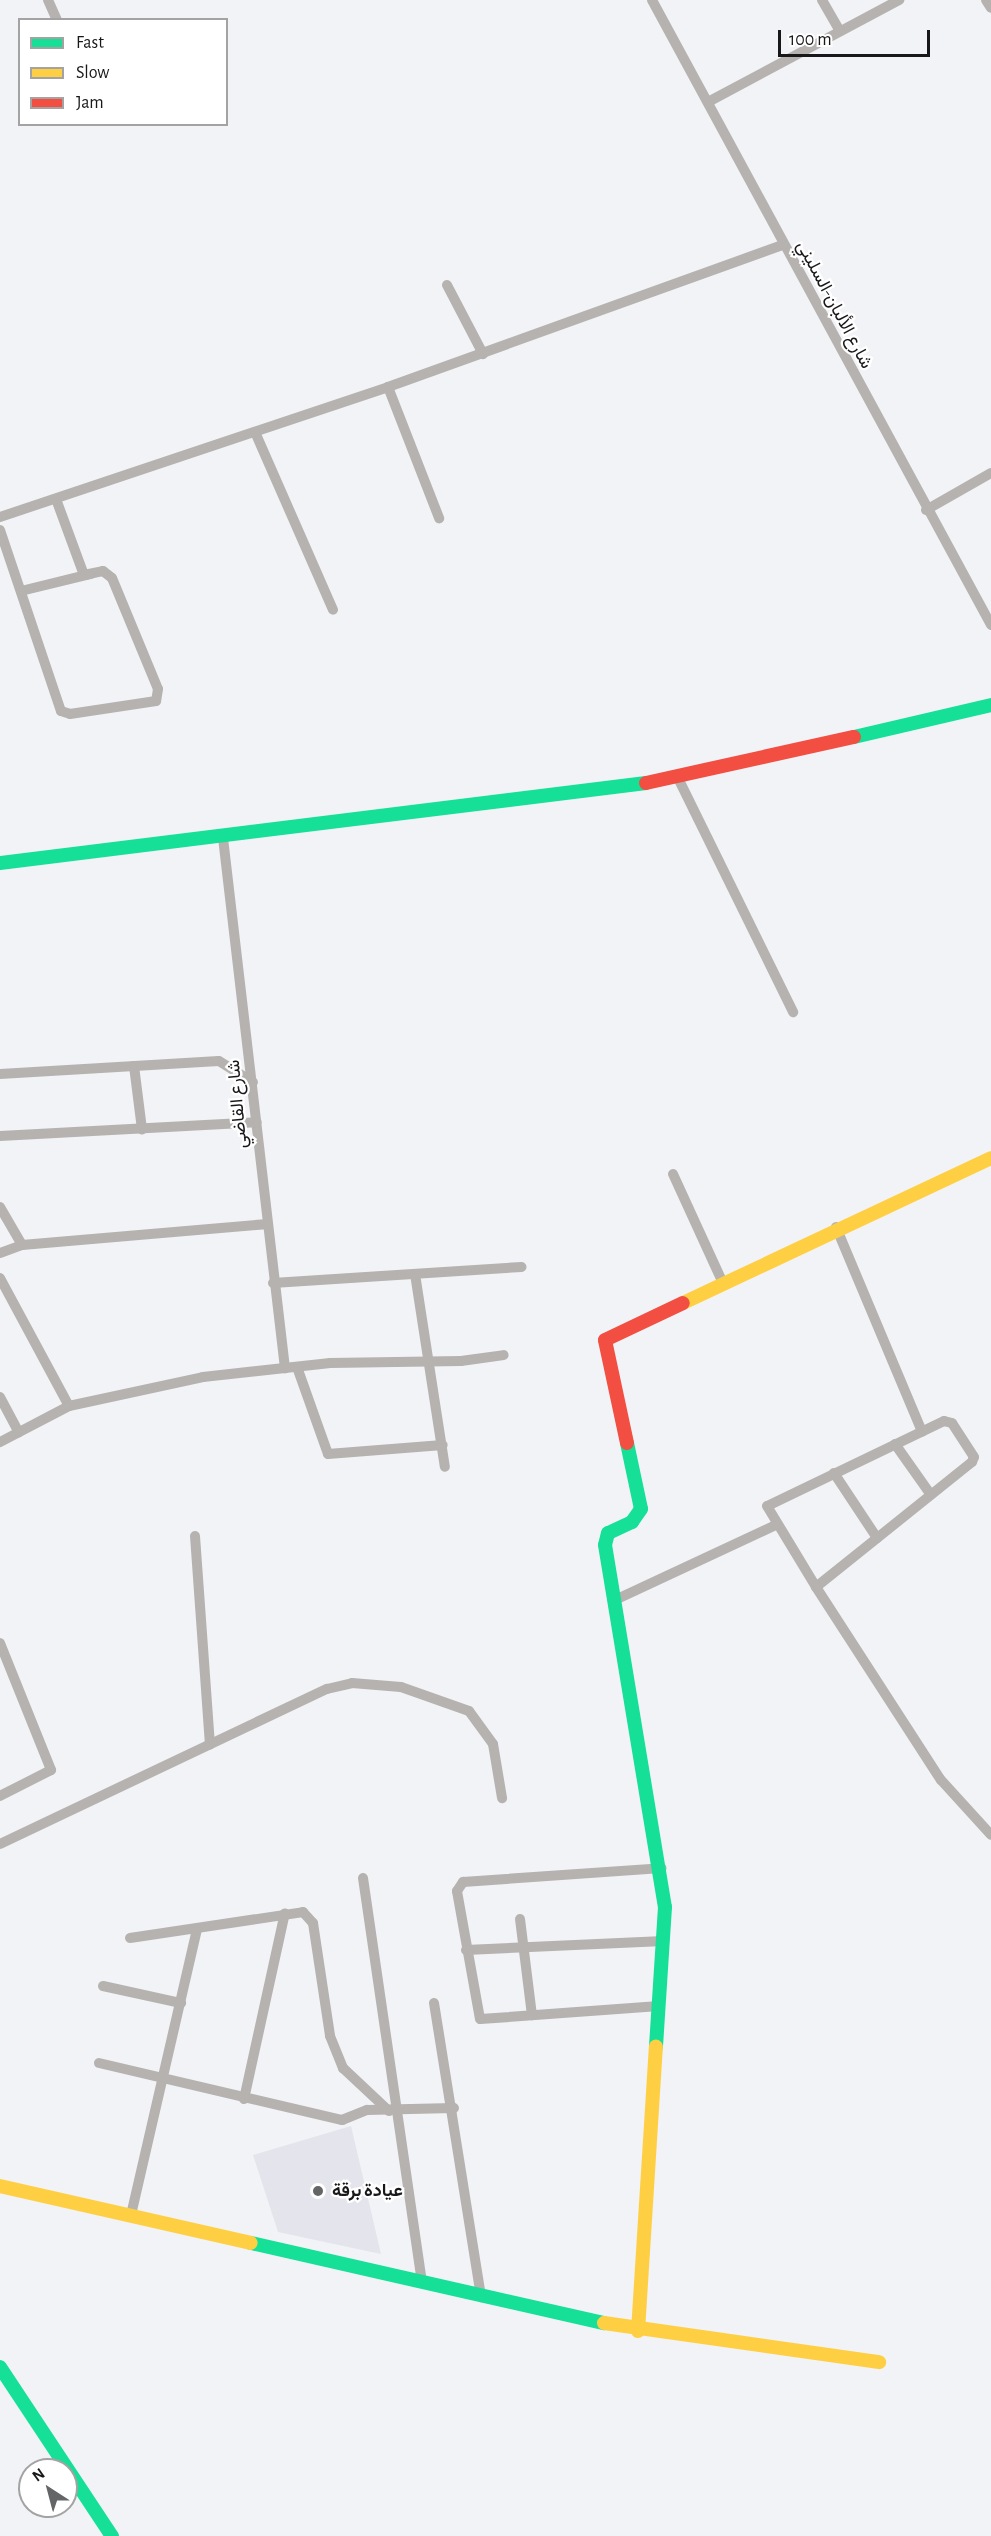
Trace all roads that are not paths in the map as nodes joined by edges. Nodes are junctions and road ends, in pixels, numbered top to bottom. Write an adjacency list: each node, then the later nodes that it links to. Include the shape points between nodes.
1 (48, 0): 7 (street)
2 (652, 0): 9 (street, شارع الألبان-السليني)
3 (822, 0): 8 (street)
4 (899, 0): 8 (street)
5 (986, 0): 6 (street)
6 (991, 8)
7 (56, 18)
8 (840, 32): 9 (street)
9 (708, 102): 10 (street, شارع الألبان-السليني)
10 (783, 245): 12 (street); 17 (street, شارع الألبان-السليني)
11 (447, 285): 12 (street)
12 (483, 354): 13 (street)
13 (388, 387): 14 (street); 19 (street)
14 (255, 432): 16 (street); 22 (street)
15 (991, 473): 17 (street)
16 (56, 500): 18 (street); 24 (street, via 84,574 103,571 112,578 158,689)
17 (926, 510): 23 (street, شارع الألبان-السليني)
18 (0, 517)
19 (439, 518)
20 (0, 531): 21 (street)
21 (21, 591): 24 (street, via 61,711 70,714); 24 (street, via 106,572)
22 (333, 610)
23 (991, 624)
24 (156, 701)
25 (991, 705): 26 (street)
26 (678, 778): 27 (street); 29 (street)
27 (223, 838): 28 (street); 32 (street, شارع القاضي)
28 (0, 863)
29 (794, 1012)
30 (134, 1066): 31 (street); 32 (street, via 219,1061); 34 (street)
31 (0, 1074)
32 (253, 1082): 33 (street, شارع القاضي)
33 (257, 1122): 34 (street); 39 (street, شارع القاضي)
34 (142, 1129): 35 (street)
35 (0, 1136)
36 (991, 1158): 40 (street)
37 (673, 1174): 46 (street)
38 (0, 1208): 41 (street)
39 (265, 1224): 41 (street); 47 (street, شارع القاضي)
40 (836, 1227): 46 (street); 55 (street)
41 (22, 1245): 42 (street)
42 (0, 1253)
43 (522, 1267): 44 (street)
44 (415, 1274): 47 (street); 49 (street)
45 (0, 1278): 53 (street)
46 (722, 1281): 66 (street, via 605,1340 641,1509 632,1522 605,1538)
47 (273, 1283): 51 (street, شارع القاضي)
48 (504, 1354): 49 (street)
49 (432, 1361): 50 (street); 58 (street)
50 (297, 1367): 51 (street); 58 (street, via 328,1454)
51 (285, 1368): 53 (street, via 130,1390)
52 (0, 1397): 54 (street)
53 (69, 1406): 54 (street)
54 (19, 1432): 56 (street)
55 (922, 1432): 57 (street); 61 (street, via 944,1420 952,1423 974,1456)
56 (0, 1442)
57 (895, 1444): 60 (street); 61 (street)
58 (442, 1445): 59 (street)
59 (445, 1467)
60 (834, 1473): 62 (street, via 770,1501 768,1511); 64 (street)
61 (931, 1495): 64 (street)
62 (777, 1525): 65 (street); 66 (street)
63 (195, 1536): 68 (street)
64 (877, 1538): 65 (street)
65 (816, 1587): 71 (street, via 941,1780)
66 (615, 1600): 73 (street)
67 (0, 1643): 69 (street, via 51,1770)
68 (210, 1744): 70 (street, via 327,1689 382,1683 448,1702 478,1720 493,1744); 72 (street)
69 (0, 1796)
70 (502, 1798)
71 (991, 1835)
72 (0, 1844)
73 (662, 1869): 79 (street); 81 (street, via 463,1882 457,1891)
74 (363, 1878): 91 (street)
75 (285, 1913): 77 (street); 89 (street); 91 (street, via 303,1912 310,1917 330,2036 343,2068)
76 (520, 1919): 80 (street)
77 (197, 1929): 78 (street); 83 (street)
78 (130, 1938)
79 (664, 1941): 80 (street); 85 (street)
80 (524, 1946): 81 (street); 86 (street)
81 (466, 1950): 86 (street, via 477,2017)
82 (103, 1986): 83 (street)
83 (181, 2003): 88 (street)
84 (434, 2003): 90 (street)
85 (659, 2006): 86 (street); 96 (street)
86 (532, 2015)
87 (99, 2063): 88 (street)
88 (164, 2080): 89 (street); 93 (street)
89 (244, 2099): 91 (street, via 342,2120 360,2111)
90 (454, 2108): 91 (street); 95 (street)
91 (393, 2112): 94 (street)
92 (0, 2186): 93 (street)
93 (131, 2215): 94 (street)
94 (423, 2283): 95 (street)
95 (481, 2297): 96 (street)
96 (638, 2331): 97 (street)
97 (879, 2362)
98 (0, 2367): 99 (street)
99 (112, 2536)

